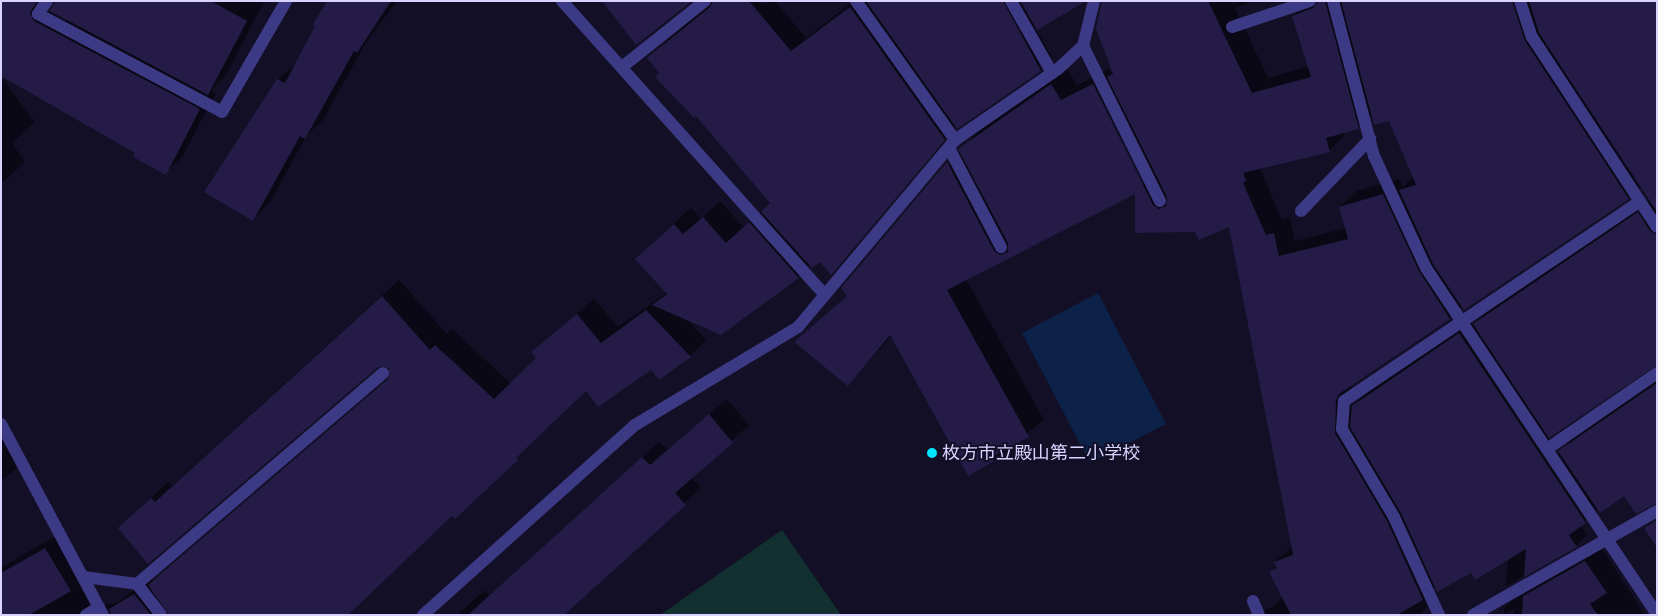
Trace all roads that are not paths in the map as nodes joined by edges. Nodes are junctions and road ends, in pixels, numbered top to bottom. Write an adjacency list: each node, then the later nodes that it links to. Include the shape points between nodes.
1 (47, 1): 2 (street, via 38,14 222,112)
2 (286, 1)
3 (562, 1): 13 (street)
4 (705, 1): 13 (street)
5 (856, 1): 16 (street)
6 (1011, 1): 14 (street)
7 (1094, 1): 12 (street)
8 (1310, 1): 11 (street)
9 (1332, 1): 15 (street)
10 (1520, 1): 18 (street, via 1532,37)
11 (1232, 27)
12 (1083, 46): 14 (street); 17 (street)
13 (622, 68): 22 (street)
14 (1052, 74): 16 (street)
15 (1370, 139): 19 (street); 23 (street, via 1374,156 1426,268)
16 (952, 144): 21 (street); 22 (street)
17 (1160, 201)
18 (1640, 201): 20 (street); 23 (street)
19 (1301, 210)
20 (1657, 227)
21 (1001, 246)
22 (825, 295): 37 (street, via 798,327 635,425)
23 (1460, 320): 27 (street); 39 (street, via 1344,401 1342,429 1394,517)
24 (383, 373): 31 (street)
25 (1657, 374): 27 (street)
26 (1, 424): 30 (street)
27 (1547, 449): 29 (street)
28 (1657, 511): 29 (street)
29 (1609, 540): 34 (street); 40 (street)
30 (84, 577): 31 (street); 33 (street)
31 (137, 584): 36 (street)
32 (1253, 601): 38 (street)
33 (101, 611): 35 (street)
34 (1657, 614)
35 (86, 615)
36 (161, 615)
37 (423, 615)
38 (1259, 615)
39 (1439, 615)
40 (1473, 615)

